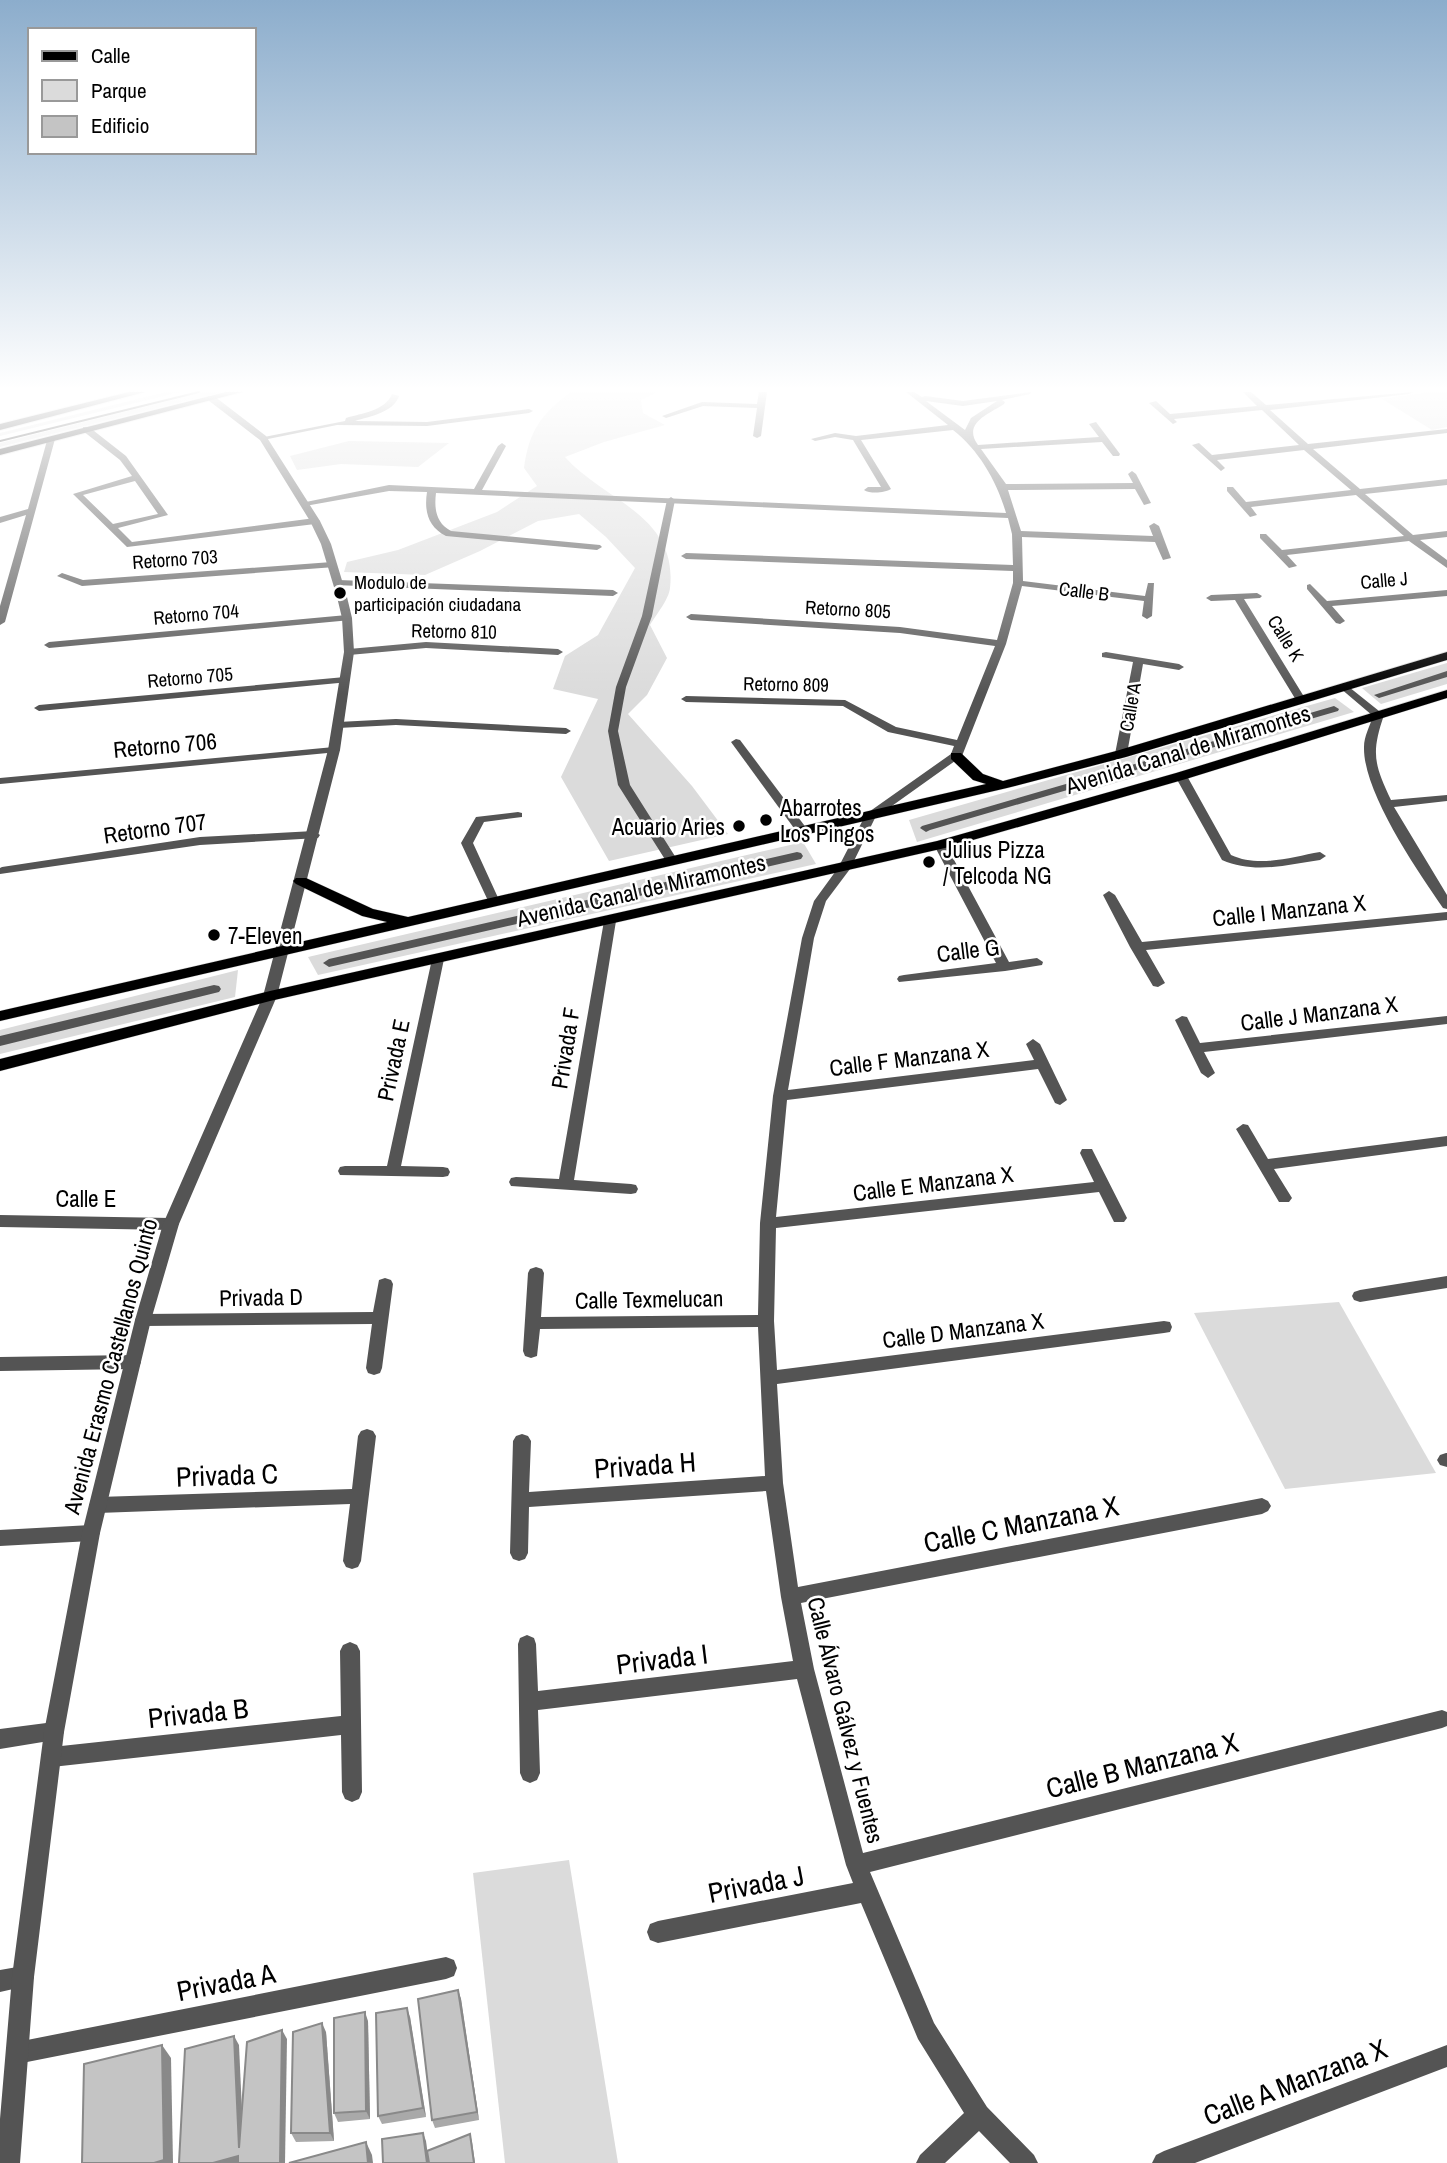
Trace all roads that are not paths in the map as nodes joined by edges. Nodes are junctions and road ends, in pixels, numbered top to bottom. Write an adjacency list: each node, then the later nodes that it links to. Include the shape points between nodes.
1 (36, 493): 17 (street)
2 (81, 493): 23 (street, via 77,494)
3 (149, 493): 23 (street, via 164,516)
4 (298, 493): 14 (street, Avenida Erasmo Castellanos Quinto)
5 (354, 493): 14 (street)
6 (432, 493): 29 (street, via 429,504 437,527 449,534)
7 (476, 493): 13 (street)
8 (1005, 493): 19 (street)
9 (1142, 493): 15 (street)
10 (1234, 493): 16 (street)
11 (1351, 493): 16 (street)
12 (1360, 493): 27 (street)
13 (671, 500): 19 (street); 93 (street, via 647,616 621,687 613,731 624,785)
14 (304, 503): 21 (street, Avenida Erasmo Castellanos Quinto)
15 (1147, 503)
16 (1245, 505): 18 (street)
17 (31, 511): 20 (street); 37 (street)
18 (1253, 515)
19 (1013, 516): 24 (street)
20 (0, 520)
21 (315, 521): 23 (street, via 130,545); 33 (street, Avenida Erasmo Castellanos Quinto)
22 (1154, 526): 28 (street)
23 (112, 527)
24 (1017, 534): 28 (street); 36 (street)
25 (1447, 534): 27 (street)
26 (1263, 536): 30 (street)
27 (1409, 537): 30 (street); 34 (street)
28 (1159, 539): 32 (street)
29 (597, 547)
30 (1280, 553): 35 (street)
31 (686, 556): 36 (street)
32 (1166, 558)
33 (332, 565): 39 (street, Retorno 703, via 82,583); 40 (street, Avenida Erasmo Castellanos Quinto)
34 (1447, 565)
35 (1292, 566)
36 (1019, 568): 41 (street)
37 (16, 571): 38 (street); 55 (street)
38 (0, 576)
39 (62, 576)
40 (338, 583): 44 (street); 53 (street, Avenida Erasmo Castellanos Quinto)
41 (1018, 583): 49 (street, Calle B); 56 (street)
42 (1150, 585): 49 (street)
43 (1310, 587): 50 (street, Calle J)
44 (613, 593)
45 (1447, 593): 50 (street, Calle J)
46 (1257, 596): 47 (street, Calle K)
47 (1238, 597): 48 (street, Calle K); 70 (street, Calle K)
48 (1211, 598)
49 (1149, 599): 51 (street)
50 (1325, 604): 54 (street, Calle J)
51 (1147, 616)
52 (691, 617): 56 (street, Retorno 805, via 900,629)
53 (347, 618): 57 (street, Retorno 704); 58 (street, Avenida Erasmo Castellanos Quinto)
54 (1340, 621)
55 (0, 622)
56 (1001, 644): 78 (street)
57 (49, 645)
58 (349, 652): 59 (street, Retorno 810, via 426,645); 65 (street, Avenida Erasmo Castellanos Quinto)
59 (558, 652)
60 (1106, 655): 62 (street, Calle A)
61 (1447, 656): 66 (main road, Avenida Canal de Miramontes)
62 (1138, 661): 63 (street, Calle A); 79 (street, Calle A)
63 (1179, 667)
64 (1447, 674): 68 (street)
65 (345, 680): 71 (street, Retorno 705); 74 (street, Avenida Erasmo Castellanos Quinto)
66 (1344, 686): 70 (main road, Avenida Canal de Miramontes); 73 (street)
67 (1447, 694): 73 (main road, Avenida Canal de Miramontes)
68 (1379, 695)
69 (686, 699): 78 (street, Retorno 809, via 845,703 891,730)
70 (1301, 700): 79 (main road, Avenida Canal de Miramontes)
71 (39, 708)
72 (1334, 709): 87 (street)
73 (1379, 715): 80 (main road, Avenida Canal de Miramontes); 84 (street, via 1369,747)
74 (338, 725): 75 (street, via 396,722); 77 (street, Avenida Erasmo Castellanos Quinto)
75 (566, 732)
76 (736, 742): 88 (street)
77 (334, 750): 81 (street, Retorno 706); 89 (street, Avenida Erasmo Castellanos Quinto)
78 (958, 750): 82 (main road, via 978,777); 86 (street, Calle Álvaro Gálvez y Fuentes)
79 (1121, 754): 82 (main road, Avenida Canal de Miramontes)
80 (1181, 776): 90 (main road, Avenida Canal de Miramontes); 92 (street, via 1226,857 1237,864)
81 (0, 781)
82 (1002, 785): 86 (main road, Avenida Canal de Miramontes)
83 (1447, 798): 84 (street)
84 (1387, 804): 97 (street)
85 (518, 815): 99 (street, via 481,819 467,843)
86 (870, 816): 88 (main road, Avenida Canal de Miramontes); 94 (street, Calle Álvaro Gálvez y Fuentes)
87 (926, 828)
88 (803, 832): 93 (main road, Avenida Canal de Miramontes)
89 (314, 835): 95 (street, Retorno 707, via 200,841); 96 (street, Avenida Erasmo Castellanos Quinto)
90 (940, 845): 94 (main road, Avenida Canal de Miramontes); 109 (street)
91 (797, 856): 108 (street)
92 (1320, 856)
93 (672, 861): 99 (main road, Avenida Canal de Miramontes)
94 (844, 869): 102 (main road, Avenida Canal de Miramontes); 123 (street, Calle Álvaro Gálvez y Fuentes, via 820,901 807,939)
95 (2, 872)
96 (301, 881): 103 (main road, via 368,913); 105 (street, Avenida Erasmo Castellanos Quinto)
97 (1443, 893): 100 (street)
98 (1109, 895): 104 (street)
99 (494, 902): 103 (main road, Avenida Canal de Miramontes)
100 (1447, 905)
101 (1447, 916): 104 (street, Calle I Manzana X)
102 (610, 921): 106 (main road, Avenida Canal de Miramontes); 133 (street, Privada F)
103 (409, 922): 105 (main road, Avenida Canal de Miramontes)
104 (1136, 947): 111 (street)
105 (282, 950): 113 (street, Avenida Erasmo Castellanos Quinto); 114 (main road, Avenida Canal de Miramontes)
106 (438, 959): 113 (main road, Avenida Canal de Miramontes); 130 (street, Privada E)
107 (1037, 962): 109 (street, Calle G)
108 (329, 963)
109 (1005, 967): 110 (street, Calle G)
110 (904, 979)
111 (1158, 984)
112 (214, 989): 117 (street)
113 (270, 996): 121 (main road, Avenida Canal de Miramontes); 140 (street, Avenida Erasmo Castellanos Quinto)
114 (0, 1016)
115 (1182, 1020): 119 (street)
116 (1447, 1020): 119 (street, Calle J Manzana X)
117 (0, 1041)
118 (1033, 1044): 120 (street)
119 (1196, 1048): 122 (street)
120 (1043, 1064): 123 (street, Calle F Manzana X); 124 (street)
121 (0, 1065)
122 (1208, 1073)
123 (780, 1096): 139 (street, Calle Álvaro Gálvez y Fuentes)
124 (1060, 1100)
125 (1242, 1129): 128 (street)
126 (1447, 1141): 128 (street)
127 (1087, 1153): 134 (street)
128 (1265, 1165): 136 (street)
129 (345, 1171): 130 (street)
130 (393, 1171): 131 (street)
131 (443, 1172)
132 (516, 1182): 133 (street)
133 (566, 1184): 135 (street)
134 (1103, 1186): 137 (street); 139 (street, Calle E Manzana X)
135 (631, 1189)
136 (1284, 1198)
137 (1119, 1218)
138 (0, 1221): 140 (street, Calle E)
139 (768, 1223): 147 (street, Calle Álvaro Gálvez y Fuentes)
140 (171, 1224): 146 (street, Avenida Erasmo Castellanos Quinto)
141 (536, 1273): 148 (street)
142 (1447, 1282): 144 (street)
143 (385, 1284): 145 (street)
144 (1360, 1296)
145 (380, 1318): 146 (street, Privada D); 153 (street)
146 (143, 1321): 151 (street, Avenida Erasmo Castellanos Quinto)
147 (766, 1321): 148 (street, Calle Texmelucan); 154 (street, Calle Álvaro Gálvez y Fuentes)
148 (533, 1323): 150 (street)
149 (1164, 1327): 154 (street, Calle D Manzana X)
150 (531, 1351)
151 (133, 1362): 152 (street); 160 (street, Avenida Erasmo Castellanos Quinto)
152 (0, 1364)
153 (374, 1368)
154 (768, 1378): 157 (street, Calle Álvaro Gálvez y Fuentes)
155 (367, 1436): 158 (street)
156 (522, 1441): 159 (street)
157 (774, 1483): 159 (street, Privada H); 166 (street, Calle Álvaro Gálvez y Fuentes)
158 (358, 1496): 160 (street, Privada C); 165 (street)
159 (520, 1500): 164 (street)
160 (98, 1505): 162 (street, Avenida Erasmo Castellanos Quinto)
161 (1262, 1506): 166 (street, Calle C Manzana X)
162 (91, 1533): 163 (street); 173 (street, Avenida Erasmo Castellanos Quinto)
163 (0, 1538)
164 (519, 1553)
165 (352, 1561)
166 (790, 1597): 169 (street, Calle Álvaro Gálvez y Fuentes)
167 (527, 1644): 170 (street)
168 (350, 1651): 172 (street)
169 (804, 1669): 170 (street, Privada I); 178 (street, Calle Álvaro Gálvez y Fuentes)
170 (527, 1702): 176 (street)
171 (1442, 1719): 178 (street, Calle B Manzana X)
172 (351, 1724): 175 (street, Privada B); 177 (street)
173 (54, 1732): 174 (street); 175 (street, Avenida Erasmo Castellanos Quinto)
174 (0, 1739)
175 (52, 1758): 182 (street, Avenida Erasmo Castellanos Quinto)
176 (530, 1773)
177 (352, 1792)
178 (856, 1865): 179 (street, Calle Álvaro Gálvez y Fuentes)
179 (866, 1891): 180 (street, Privada J); 186 (street, Calle Álvaro Gálvez y Fuentes, via 926,2031)
180 (658, 1932)
181 (446, 1968): 184 (street, Privada A)
182 (23, 1977): 183 (street); 184 (street, Avenida Erasmo Castellanos Quinto)
183 (0, 1981)
184 (17, 2053): 187 (street, Avenida Erasmo Castellanos Quinto)
185 (1447, 2056): 190 (street, Calle A Manzana X)
186 (979, 2115): 188 (street); 189 (street, Calle Álvaro Gálvez y Fuentes)
187 (8, 2163)
188 (928, 2163)
189 (1026, 2163)
190 (1164, 2163)

